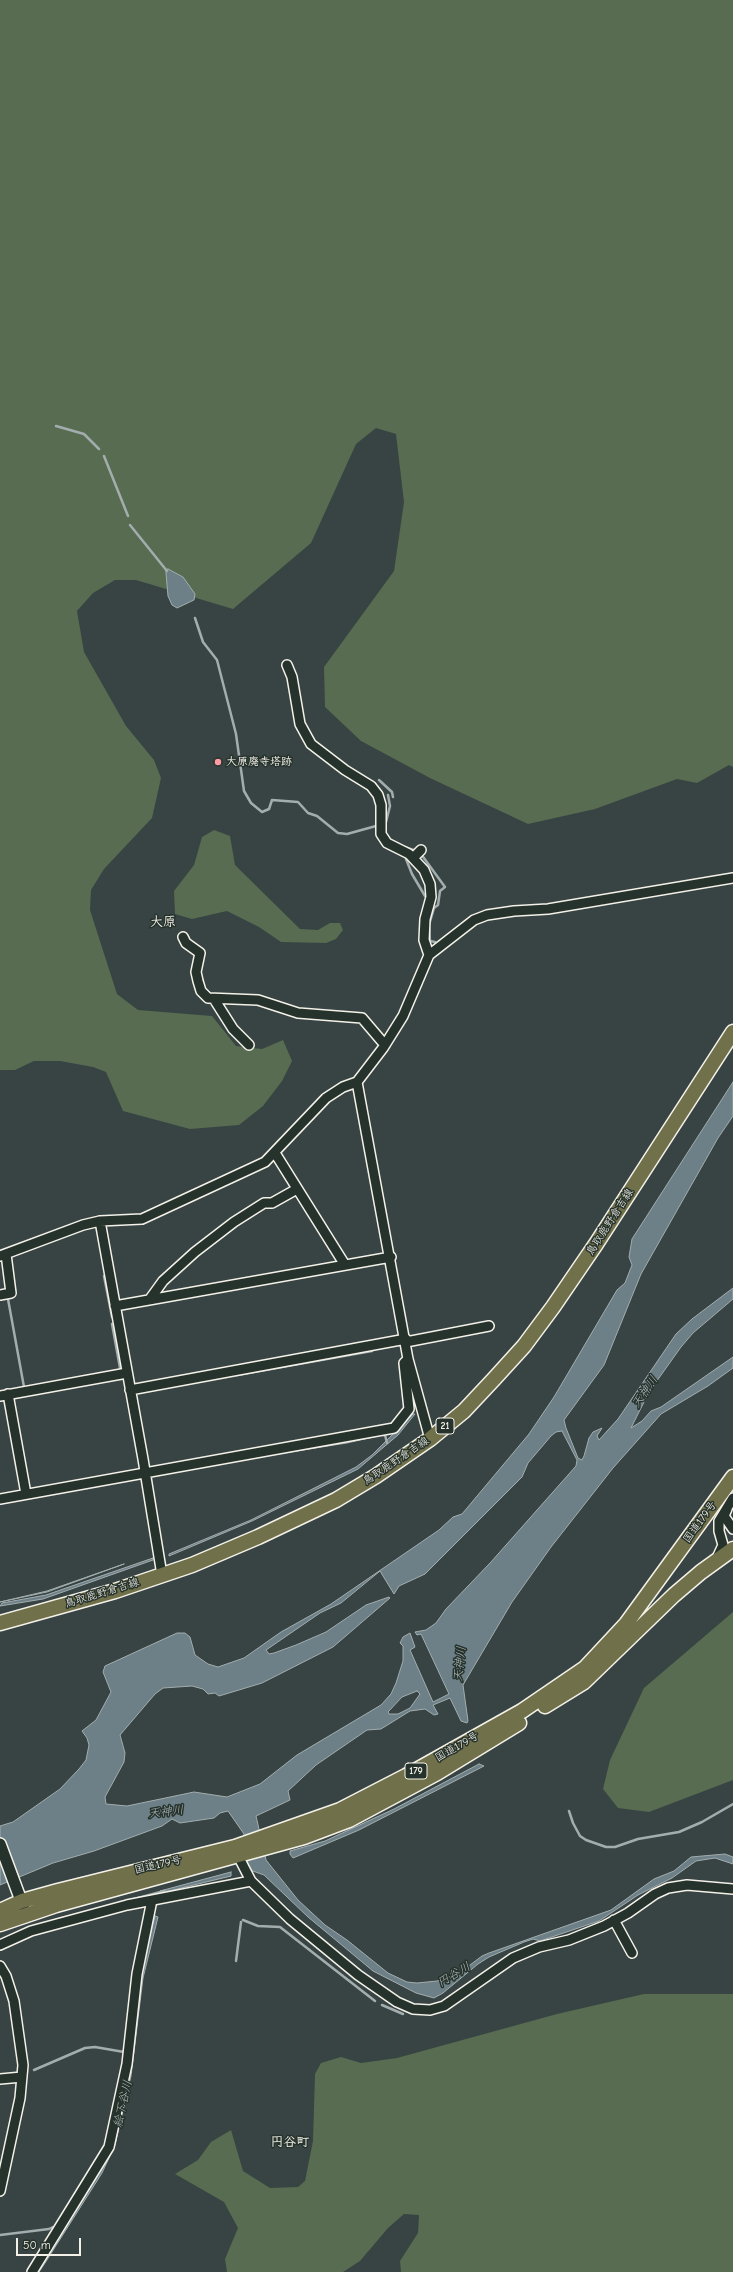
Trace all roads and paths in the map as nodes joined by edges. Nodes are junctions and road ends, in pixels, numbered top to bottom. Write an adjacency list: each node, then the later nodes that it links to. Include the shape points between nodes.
1 (287, 665): 3 (street, via 292,677 300,724 311,744 371,786 378,795 381,805 381,834 387,843)
2 (421, 850): 3 (street)
3 (413, 858): 6 (street, via 424,870 430,884 431,897 425,919 424,940)
4 (733, 878): 6 (street, via 548,908 487,915 474,920)
5 (183, 937): 7 (street, via 186,943 200,953 196,972 201,991 208,998)
6 (429, 955): 10 (street, via 403,1016)
7 (214, 999): 9 (street, via 233,1029); 10 (street, via 258,1000 298,1013 362,1018)
8 (733, 1032): 27 (main road, 鳥取鹿野倉吉線 / 21, via 596,1244 524,1346 464,1411)
9 (249, 1045)
10 (385, 1045): 11 (street)
11 (357, 1082): 12 (street, via 326,1098); 16 (street)
12 (275, 1153): 13 (street); 14 (street, via 254,1167 142,1219)
13 (297, 1188): 17 (street); 19 (street, via 272,1203 264,1202 234,1222 163,1281)
14 (100, 1221): 15 (street); 20 (street)
15 (3, 1255): 18 (street, via 11,1293)
16 (390, 1257): 17 (street); 22 (street)
17 (345, 1265): 19 (street)
18 (0, 1295)
19 (150, 1299): 20 (street)
20 (115, 1306): 24 (street)
21 (489, 1326): 22 (street)
22 (406, 1341): 23 (street); 25 (street)
23 (408, 1359): 27 (street); 28 (street, via 404,1363 409,1409 394,1428)
24 (127, 1373): 25 (street); 26 (street)
25 (130, 1390): 28 (street)
26 (4, 1395): 30 (street)
27 (430, 1439): 36 (main road, 鳥取鹿野倉吉線 / 21, via 336,1500 258,1537)
28 (146, 1473): 30 (street); 36 (street)
29 (733, 1477): 39 (main road, 国道179号 / 179, via 626,1624 585,1668 522,1710 406,1776 340,1810)
30 (26, 1494): 31 (street)
31 (0, 1499)
32 (731, 1501): 33 (street, via 724,1516); 35 (street, via 719,1521 723,1545)
33 (733, 1529)
34 (733, 1549): 35 (main road, 国道179号 / 179)
35 (716, 1561): 39 (main road, 国道179号 / 179, via 651,1616 631,1639 584,1682 437,1773 349,1820 304,1838)
36 (162, 1575): 37 (main road, 鳥取鹿野倉吉線 / 21)
37 (0, 1623)
38 (0, 1844): 43 (street)
39 (236, 1852): 40 (street); 43 (main road, 国道179号 / 179, via 129,1872)
40 (251, 1881): 42 (street); 45 (street, via 319,1944 397,2002 413,2009 430,2010 444,2006 513,1958 539,1947 569,1940)
41 (733, 1889): 45 (street, via 687,1886 668,1888)
42 (152, 1900): 47 (street, via 69,1920 31,1931); 53 (street, via 137,1974 127,2064 109,2147)
43 (24, 1908): 44 (main road, 国道179号 / 179); 46 (main road, 国道179号 / 179)
44 (0, 1911)
45 (614, 1920): 48 (street)
46 (0, 1924)
47 (0, 1944)
48 (632, 1953)
49 (0, 1966): 50 (street, via 14,2001 21,2042)
50 (22, 2078): 51 (street); 52 (street, via 11,2148)
51 (0, 2079)
52 (0, 2191)
53 (32, 2272)

